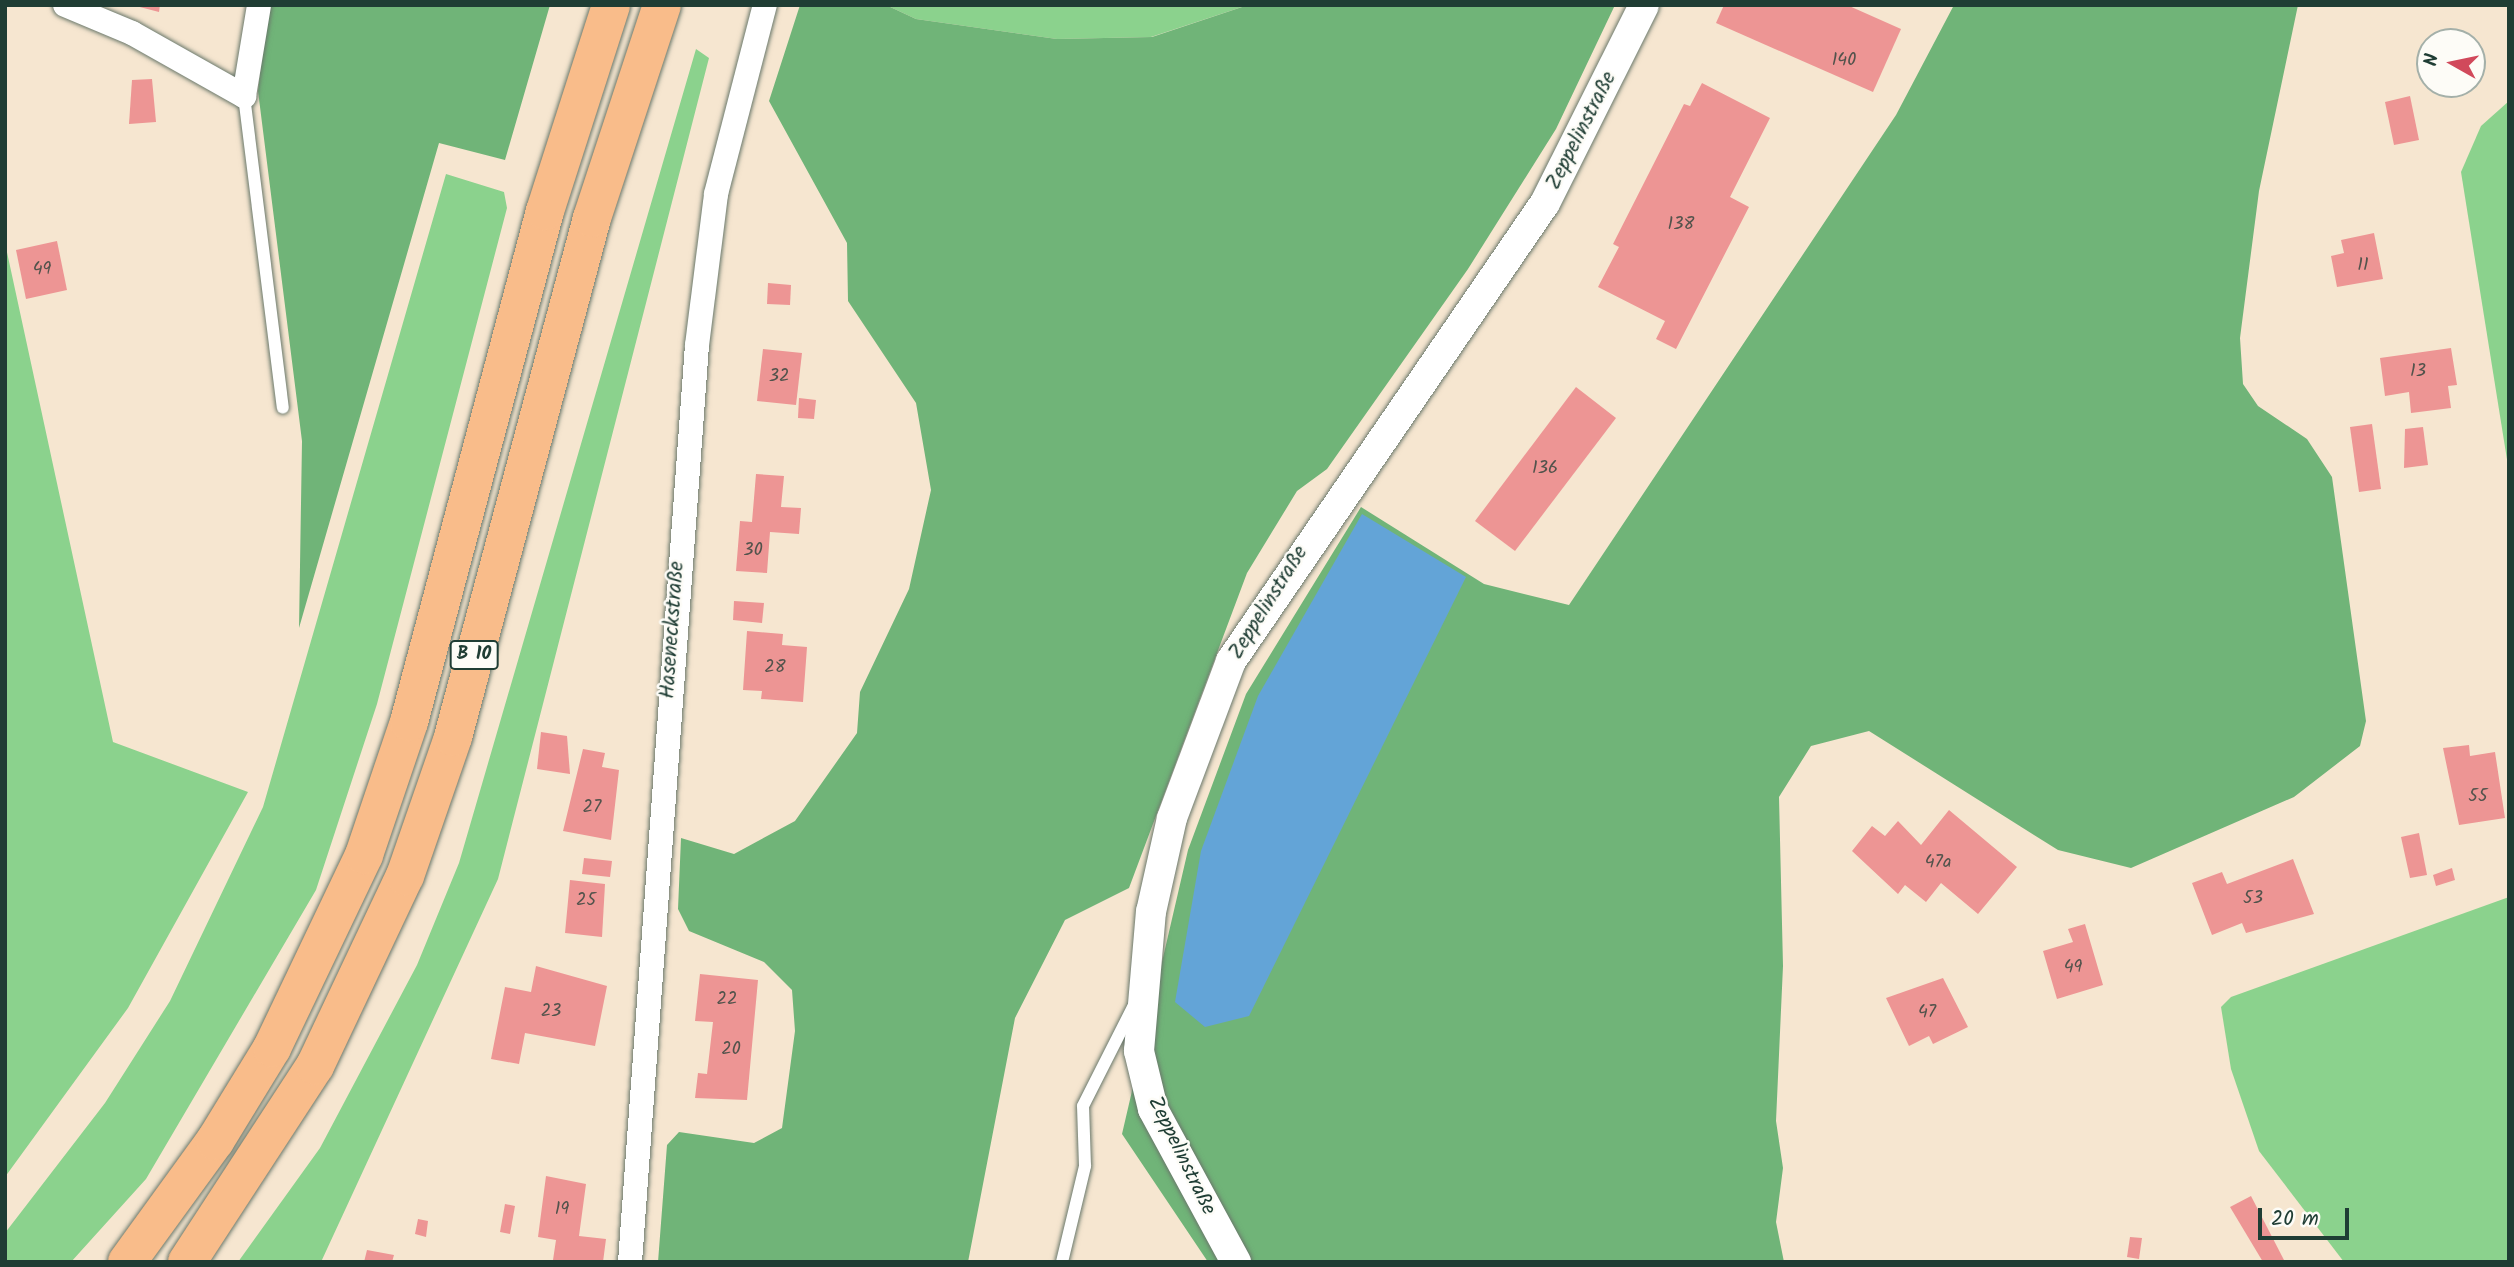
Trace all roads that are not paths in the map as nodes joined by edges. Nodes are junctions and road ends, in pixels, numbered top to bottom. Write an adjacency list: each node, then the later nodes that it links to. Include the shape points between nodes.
1 (65, 5): 7 (street, via 132,33)
2 (259, 5): 7 (street)
3 (611, 5): 10 (highway, B 10, via 545,211 409,722 364,855 272,1048 215,1141)
4 (662, 5): 11 (highway, B 10, via 592,218 453,737 405,876 315,1066)
5 (765, 5): 12 (street, Haseneckstraße, via 716,194 697,345)
6 (1644, 5): 9 (street, Zeppelinstraße, via 1545,203 1231,661 1172,818)
7 (244, 96): 8 (lane)
8 (283, 408)
9 (1140, 994): 13 (lane, via 1083,1106 1085,1166); 14 (street, Zeppelinstraße, via 1139,1051 1153,1109)
10 (127, 1262)
11 (187, 1262)
12 (630, 1262)
13 (1062, 1262)
14 (1236, 1262)

